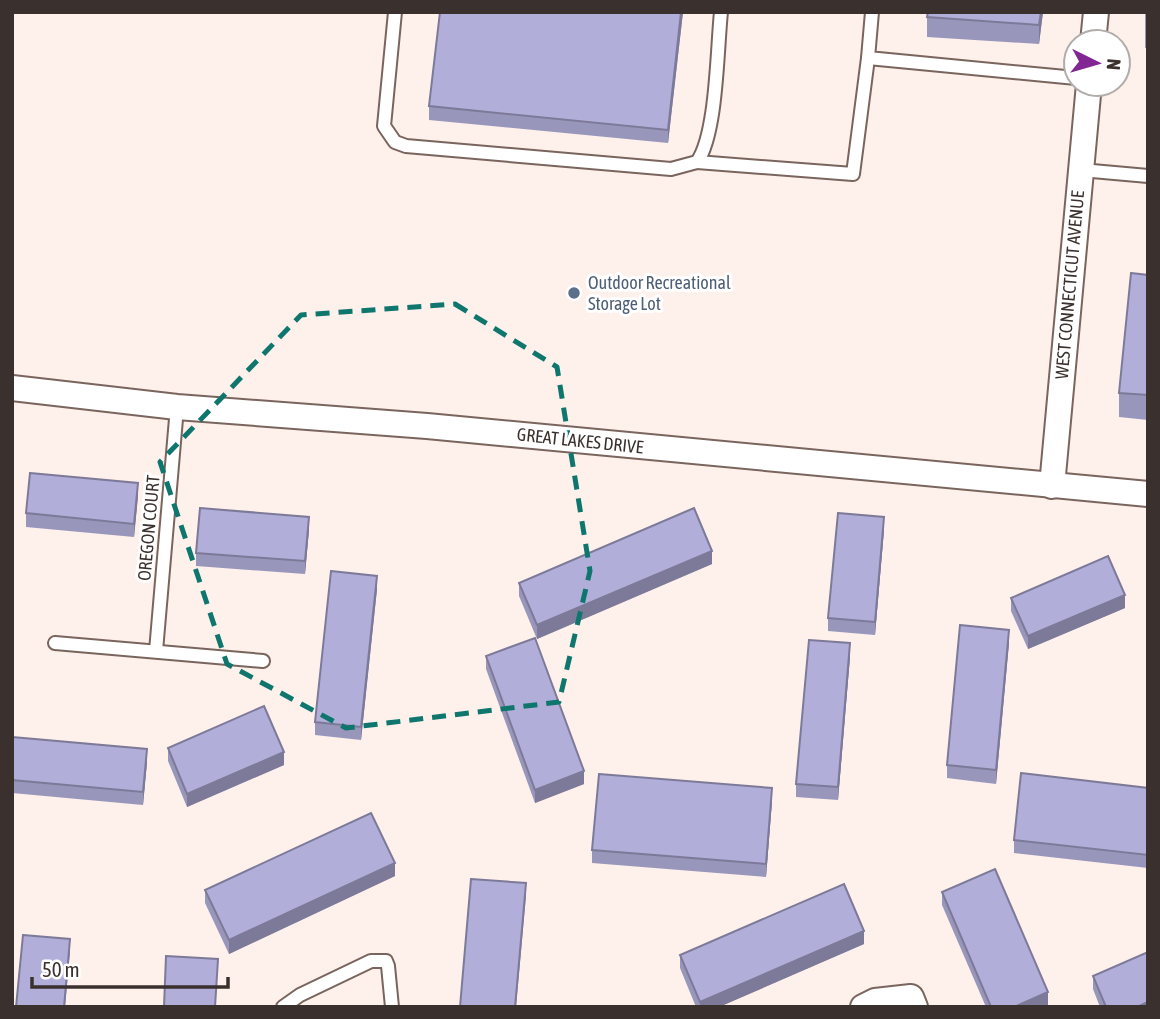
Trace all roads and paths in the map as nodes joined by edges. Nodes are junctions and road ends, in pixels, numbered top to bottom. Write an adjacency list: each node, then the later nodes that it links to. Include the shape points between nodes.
1 (395, 12): 7 (lane, via 384,126 395,142 670,169)
2 (721, 12): 7 (lane, via 711,118 705,151)
3 (872, 12): 4 (lane)
4 (868, 58): 5 (lane); 7 (lane, via 853,174)
5 (1062, 77)
6 (1088, 98): 8 (street, WEST CONNECTICUT AVENUE)
7 (697, 162)
8 (1081, 170): 9 (lane); 12 (street, WEST CONNECTICUT AVENUE)
9 (1148, 176)
10 (12, 388): 11 (street, GREAT LAKES DRIVE)
11 (177, 407): 12 (street, GREAT LAKES DRIVE, via 428,426); 15 (lane, OREGON COURT)
12 (1052, 486): 13 (street, GREAT LAKES DRIVE)
13 (1148, 494)
14 (55, 643): 15 (lane)
15 (156, 652): 16 (lane)
16 (263, 661)
17 (283, 1007): 18 (lane, via 379,960 388,966)
18 (392, 1007)
19 (863, 1007): 20 (street, via 874,1001 911,997)
20 (915, 1007)

